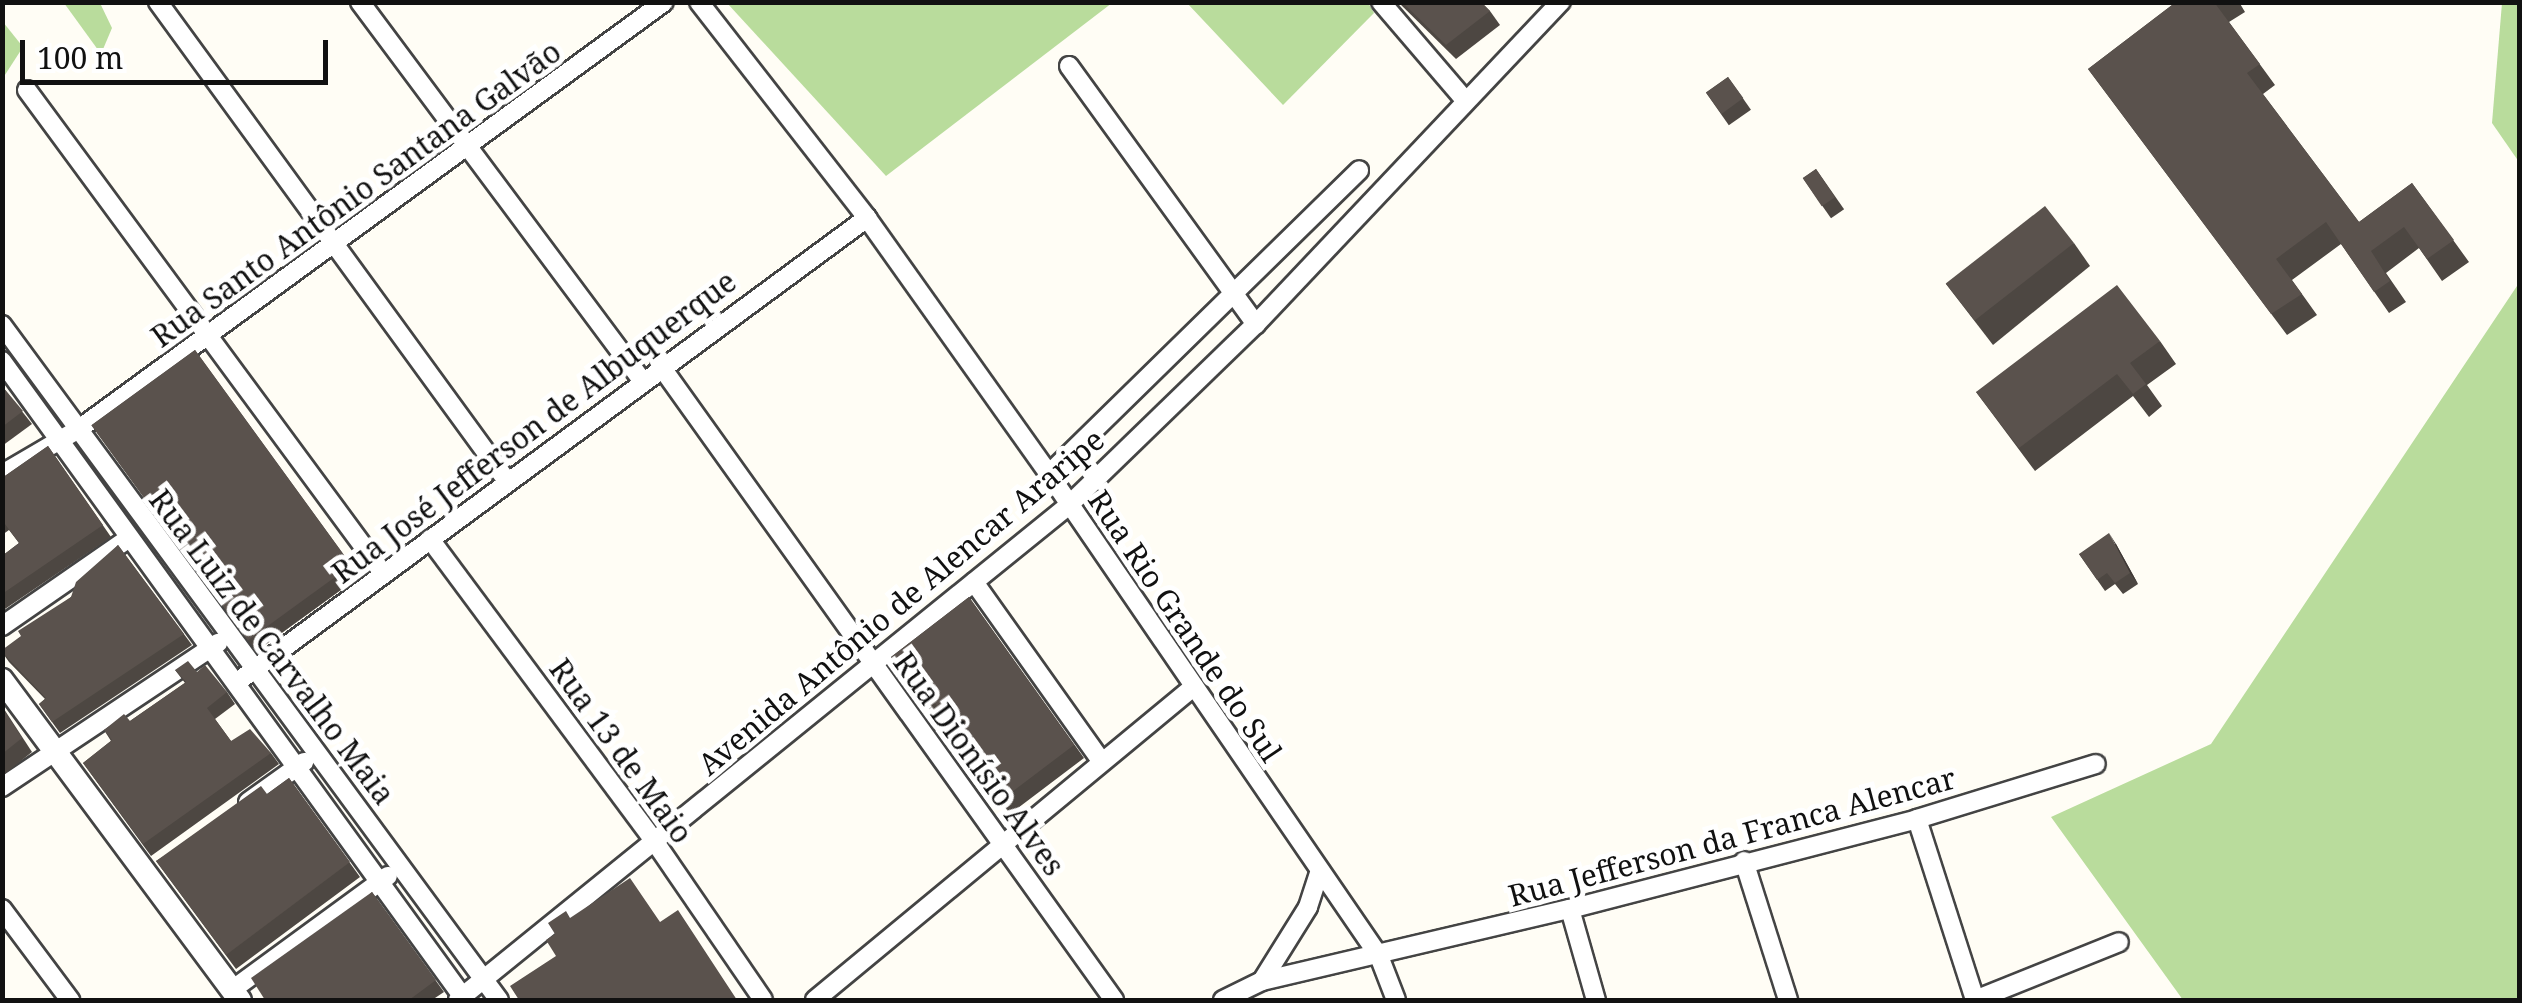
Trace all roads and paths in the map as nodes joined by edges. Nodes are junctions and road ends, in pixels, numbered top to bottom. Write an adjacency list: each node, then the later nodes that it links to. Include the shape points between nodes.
1 (158, 2): 13 (street)
2 (360, 2): 10 (street)
3 (664, 2): 10 (street, Rua Santo Antônio Santana Galvão)
4 (699, 2): 12 (street, Rua Rio Grande do Sul)
5 (1381, 2): 9 (street)
6 (1562, 2): 9 (street, Avenida Antônio de Alencar Araripe)
7 (1070, 66): 14 (street)
8 (26, 90): 17 (street)
9 (1466, 100): 15 (street, Avenida Antônio de Alencar Araripe)
10 (467, 146): 13 (street, Rua Santo Antônio Santana Galvão); 20 (street)
11 (1359, 170): 14 (street)
12 (867, 218): 19 (street, Rua José Jefferson de Albuquerque); 24 (street, Rua Rio Grande do Sul)
13 (336, 245): 17 (street, Rua Santo Antônio Santana Galvão); 25 (street)
14 (1234, 296): 15 (street); 24 (street)
15 (1256, 324): 26 (street, Avenida Antônio de Alencar Araripe)
16 (2, 325): 21 (street, Rua Luiz de Carvalho Maia)
17 (210, 335): 21 (street, Rua Santo Antônio Santana Galvão); 30 (street)
18 (2, 361): 22 (street, Rua Luiz de Carvalho Maia)
19 (660, 365): 20 (street, Rua José Jefferson de Albuquerque); 36 (street, Rua Dionísio Alves)
20 (641, 379): 25 (street, Rua José Jefferson de Albuquerque)
21 (79, 430): 22 (street, Rua Santo Antônio Santana Galvão); 27 (street, Rua Luiz de Carvalho Maia)
22 (57, 438): 23 (street, Rua Santo Antônio Santana Galvão); 28 (street, Rua Luiz de Carvalho Maia)
23 (2, 474)
24 (1049, 474): 26 (street, Rua Rio Grande do Sul)
25 (507, 480): 29 (street, Rua José Jefferson de Albuquerque)
26 (1068, 505): 31 (street, Avenida Antônio de Alencar Araripe); 39 (street, Rua Rio Grande do Sul)
27 (148, 526): 28 (street); 33 (street, Rua Luiz de Carvalho Maia)
28 (128, 539): 32 (street); 34 (street, Rua Luiz de Carvalho Maia)
29 (430, 539): 30 (street, Rua José Jefferson de Albuquerque); 48 (street, Rua 13 de Maio)
30 (383, 573): 35 (street, Rua José Jefferson de Albuquerque)
31 (974, 582): 36 (street, Avenida Antônio de Alencar Araripe); 42 (street)
32 (2, 626)
33 (232, 634): 34 (street); 35 (street, Rua Luiz de Carvalho Maia)
34 (210, 648): 38 (street, Rua Luiz de Carvalho Maia); 41 (street)
35 (259, 667): 38 (street, Rua José Jefferson de Albuquerque); 40 (street, Rua Luiz de Carvalho Maia)
36 (873, 667): 48 (street, Avenida Antônio de Alencar Araripe); 49 (street, Rua Dionísio Alves)
37 (2, 680): 41 (street)
38 (236, 682): 44 (street, Rua Luiz de Carvalho Maia)
39 (1194, 687): 42 (street); 52 (street, Rua Rio Grande do Sul)
40 (318, 752): 44 (street); 51 (street, Rua Luiz de Carvalho Maia)
41 (58, 756): 45 (street); 60 (street, via 154,869)
42 (1102, 761): 49 (street)
43 (2096, 764): 47 (street, Rua Jefferson da Franca Alencar)
44 (296, 768): 46 (street); 53 (street, Rua Luiz de Carvalho Maia)
45 (2, 788)
46 (236, 810)
47 (1917, 819): 50 (street, Rua Jefferson da Franca Alencar); 72 (street)
48 (655, 842): 58 (street, Avenida Antônio de Alencar Araripe); 65 (street, Rua 13 de Maio)
49 (1005, 844): 66 (street); 67 (street, Rua Dionísio Alves)
50 (1744, 861): 55 (street, Rua Jefferson da Franca Alencar); 71 (street)
51 (400, 867): 53 (street); 58 (street, Rua Luiz de Carvalho Maia)
52 (1319, 874): 57 (street, Rua Rio Grande do Sul); 59 (street, via 1308,907)
53 (380, 883): 60 (street); 62 (street, Rua Luiz de Carvalho Maia)
54 (2, 909): 63 (street)
55 (1570, 909): 57 (street, Rua Jefferson da Franca Alencar); 70 (street)
56 (2119, 942): 72 (street)
57 (1379, 956): 59 (street, Rua Jefferson da Franca Alencar); 69 (street, Rua Rio Grande do Sul)
58 (484, 979): 62 (street, Avenida Antônio de Alencar Araripe); 64 (street, Rua Luiz de Carvalho Maia)
59 (1262, 981): 61 (street, Rua Jefferson da Franca Alencar)
60 (236, 995)
61 (1247, 995): 68 (street, Rua Jefferson da Franca Alencar)
62 (462, 999)
63 (70, 1000)
64 (499, 1000)
65 (764, 1000)
66 (815, 1000)
67 (1114, 1000)
68 (1222, 1000)
69 (1396, 1000)
70 (1596, 1000)
71 (1788, 1000)
72 (1975, 1000)

